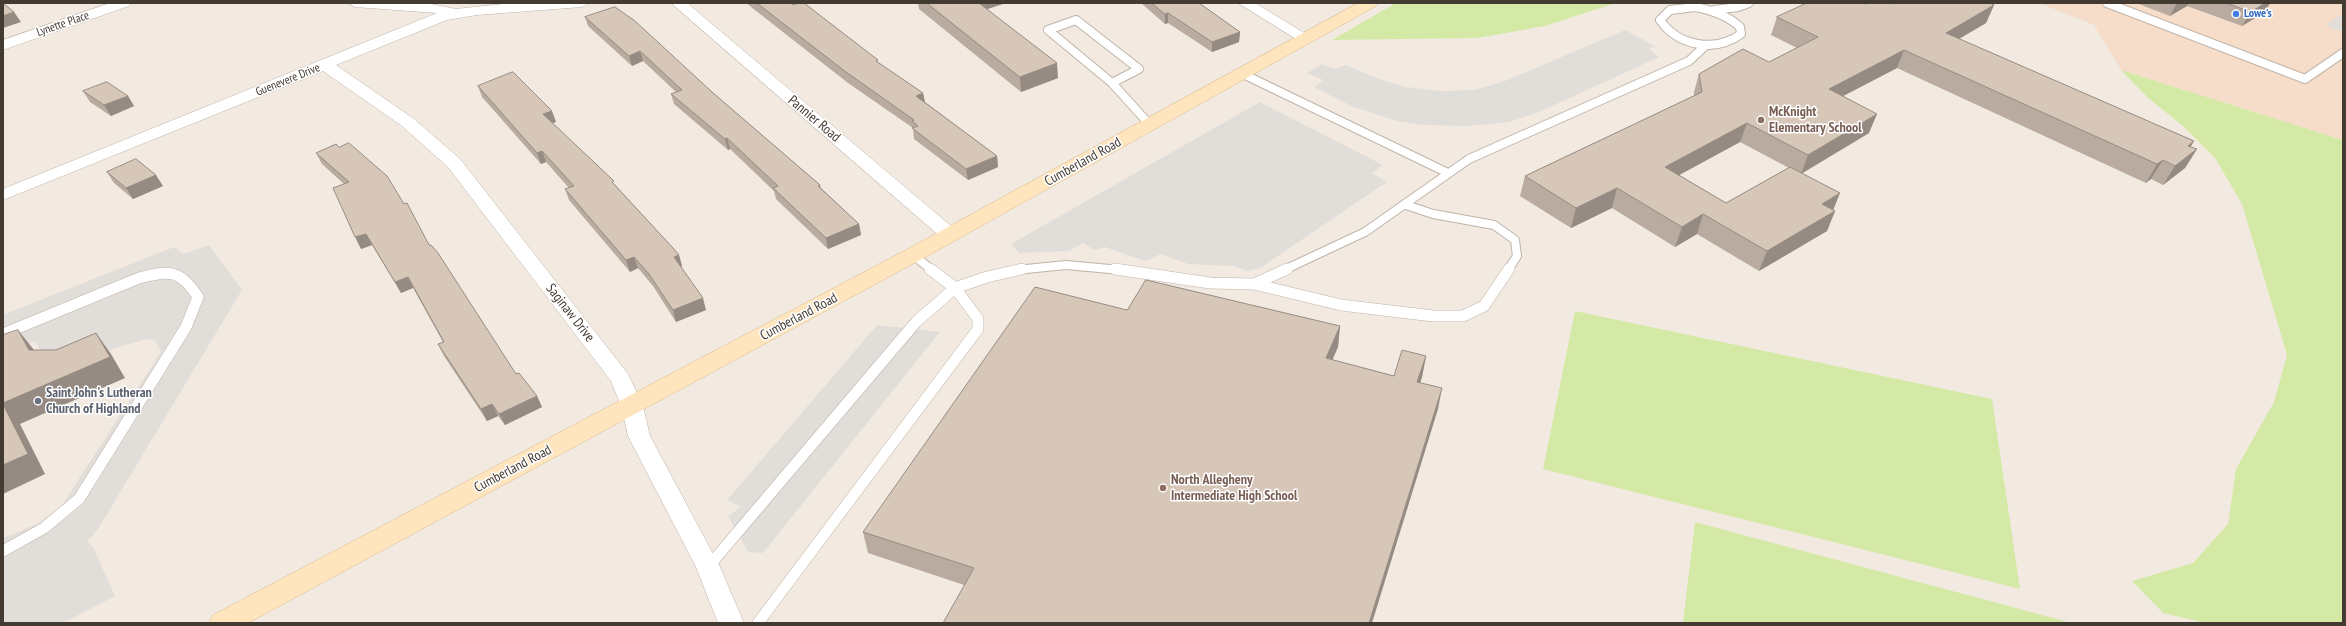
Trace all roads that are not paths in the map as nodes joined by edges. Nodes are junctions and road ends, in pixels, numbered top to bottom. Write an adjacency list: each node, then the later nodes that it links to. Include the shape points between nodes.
1 (124, 3): 12 (street, Lynette Place)
2 (355, 3): 10 (street, via 436,8)
3 (582, 3): 10 (street, Guenevere Drive)
4 (678, 3): 22 (street, Pannier Road)
5 (1245, 3): 11 (street)
6 (1370, 3): 11 (main road, Cumberland Road)
7 (1749, 3): 9 (lane)
8 (2107, 3): 14 (lane, via 2305,79)
9 (1712, 10): 13 (lane, via 1734,21 1740,27 1741,34 1729,44); 13 (lane, via 1681,8 1662,15 1660,20 1669,33 1679,39)
10 (456, 13): 15 (street, Guenevere Drive, via 432,20)
11 (1306, 39): 16 (main road, Cumberland Road)
12 (3, 45)
13 (1706, 45): 19 (lane, via 1689,61 1469,159)
14 (2343, 53)
15 (325, 65): 20 (street, Guenevere Drive); 27 (street, Saginaw Drive, via 406,119 427,135 454,163 621,379)
16 (1243, 74): 18 (main road, Cumberland Road); 19 (lane)
17 (1112, 83): 17 (lane, via 1065,44 1048,30 1076,20 1139,69); 18 (lane)
18 (1150, 125): 22 (main road, Cumberland Road)
19 (1448, 173): 21 (lane)
20 (3, 195)
21 (1406, 205): 24 (lane, via 1366,232); 24 (lane, via 1433,214 1494,225 1515,240 1517,256 1484,306 1463,316 1433,316 1341,305)
22 (950, 235): 23 (main road, Cumberland Road)
23 (913, 255): 25 (lane); 27 (main road, Cumberland Road)
24 (1254, 284): 25 (lane, via 1210,283 1110,268 1066,265 1019,269)
25 (955, 288): 29 (lane, via 916,322); 32 (lane, via 978,319 978,328)
26 (3, 334): 28 (lane, via 139,278 159,273 182,275 198,297 186,327 79,499 61,518 32,537)
27 (632, 406): 29 (street, Saginaw Drive, via 639,436); 30 (main road, Cumberland Road)
28 (3, 551)
29 (708, 567): 31 (street, Saginaw Drive)
30 (223, 623)
31 (731, 623)
32 (758, 623)

